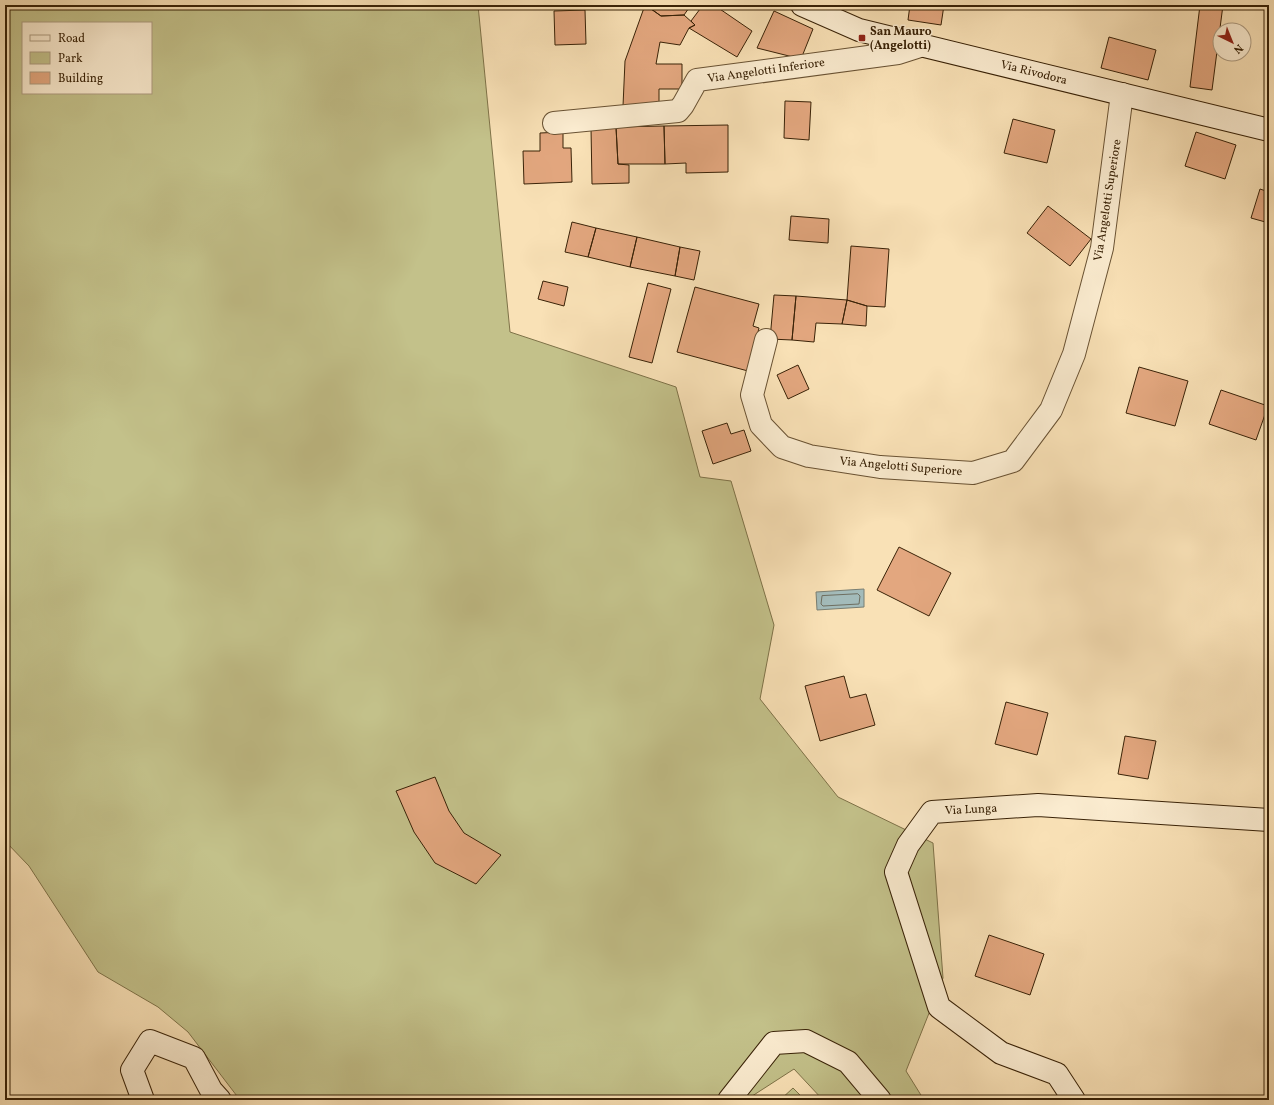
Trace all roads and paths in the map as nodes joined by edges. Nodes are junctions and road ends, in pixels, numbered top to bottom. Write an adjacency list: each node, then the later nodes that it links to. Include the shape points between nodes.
1 (802, 5): 2 (street, Via Rivodora, via 859,30)
2 (923, 45): 3 (street, Via Rivodora); 4 (street, Via Angelotti Inferiore, via 898,53 697,80 678,111)
3 (1122, 94): 5 (street, Via Rivodora); 6 (street, Via Angelotti Superiore, via 1102,248 1074,354 1050,410 1013,461 973,472 880,467 809,456 782,447 761,425 752,395)
4 (554, 123)
5 (1269, 130)
6 (766, 340)
7 (1269, 820): 12 (street, Via Lunga, via 1038,805 932,812 908,845 896,872 939,1007 1001,1053 1057,1074)
8 (143, 1100): 9 (street, via 132,1070 150,1041 194,1058)
9 (220, 1100)
10 (730, 1100): 11 (street, via 774,1043 806,1041 848,1062)
11 (880, 1100)
12 (1074, 1100)

